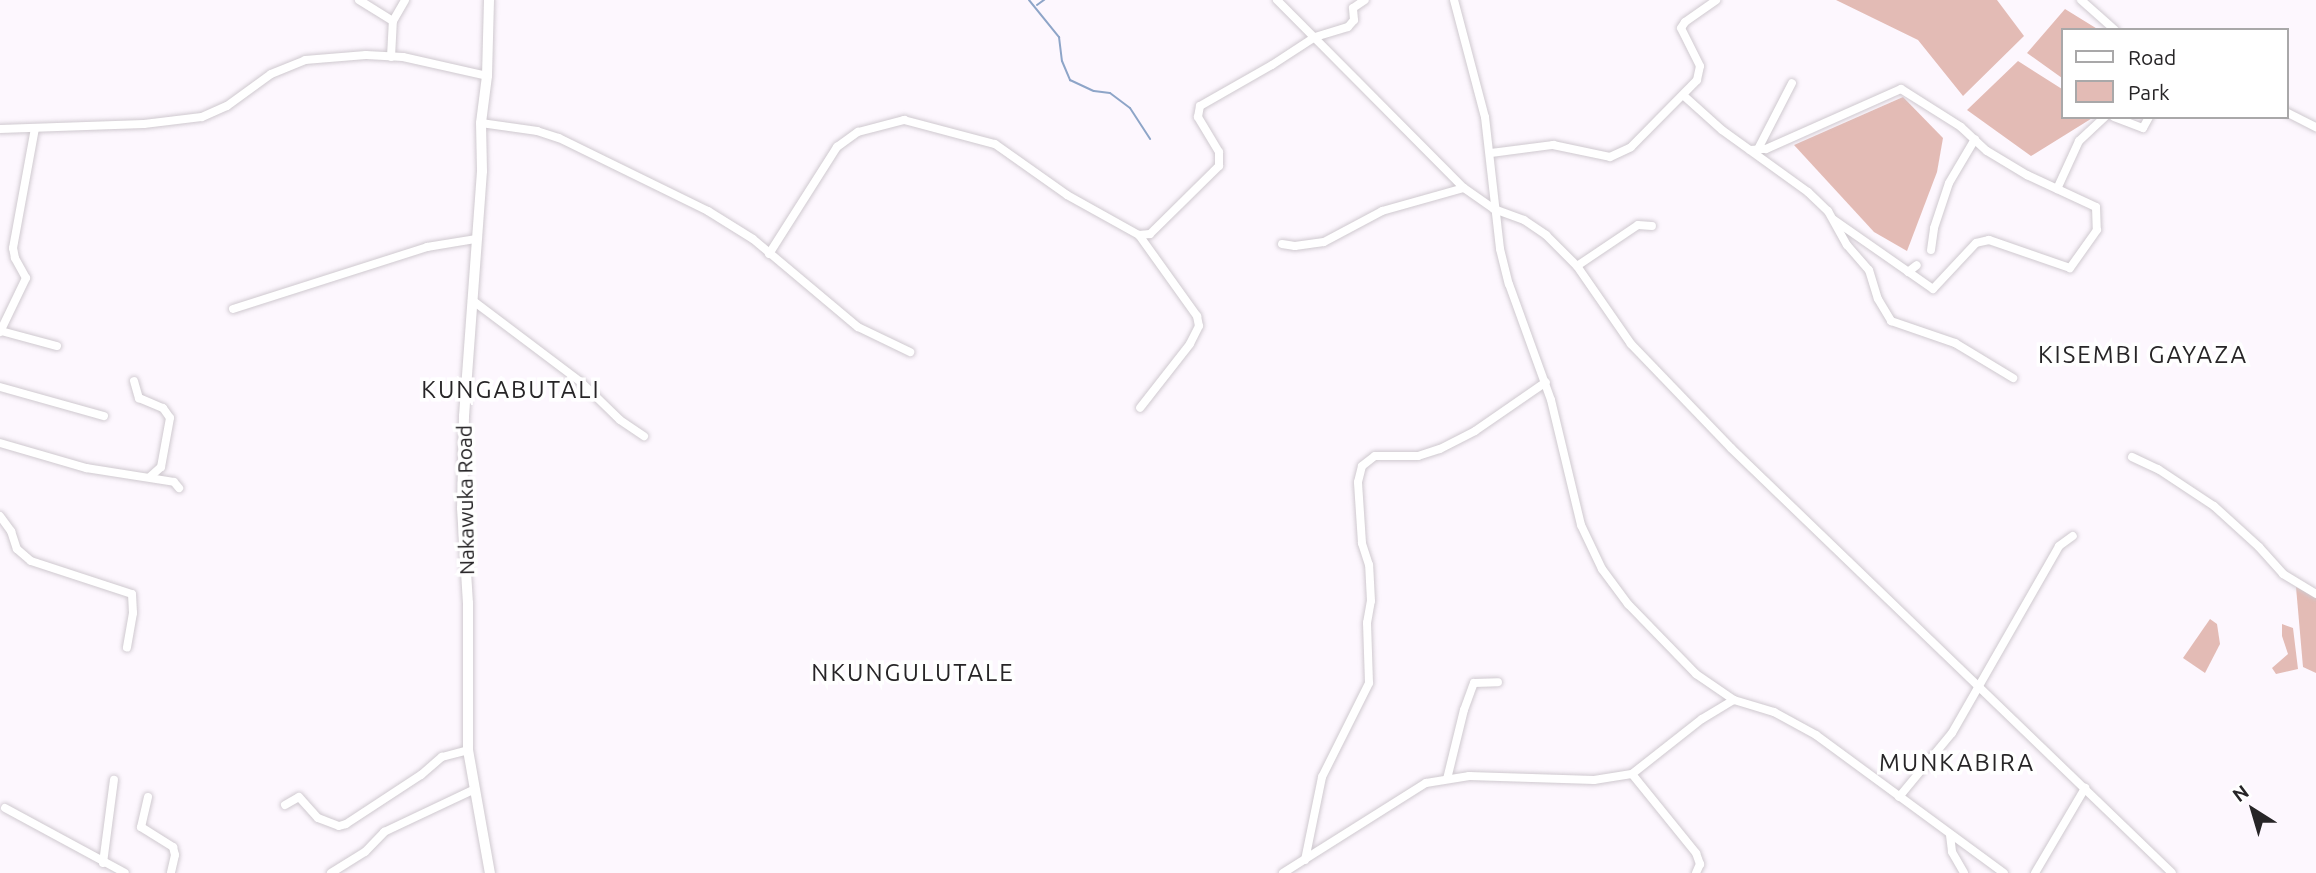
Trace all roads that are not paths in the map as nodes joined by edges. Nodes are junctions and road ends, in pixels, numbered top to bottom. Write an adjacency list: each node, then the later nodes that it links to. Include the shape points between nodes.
1 (359, 0): 9 (street)
2 (405, 0): 9 (street)
3 (489, 0): 13 (main road, Nakawuka Road)
4 (1277, 0): 11 (street)
5 (1365, 0): 11 (street, via 1353,8 1354,20 1348,27)
6 (1454, 0): 26 (street)
7 (1716, 0): 15 (street, via 1681,28 1700,70)
8 (2081, 0): 10 (street)
9 (393, 21): 12 (street)
10 (2113, 28)
11 (1315, 37): 27 (street); 32 (street, via 1200,106 1198,117 1219,152 1219,166 1150,234)
12 (391, 57): 13 (street); 22 (street, via 305,60 271,74 227,106 202,117)
13 (487, 76): 20 (main road, Nakawuka Road)
14 (1792, 83): 25 (street)
15 (1683, 95): 25 (street); 26 (street, via 1632,147 1610,157 1553,145)
16 (2288, 113): 21 (street)
17 (2103, 119): 28 (street, via 2079,141)
18 (2119, 119): 19 (street, via 2143,128)
19 (2148, 119)
20 (481, 123): 33 (main road, Nakawuka Road); 36 (street, via 537,131 593,153 738,229)
21 (2316, 127)
22 (35, 128): 23 (street); 42 (street, via 13,248 26,278)
23 (0, 129)
24 (1975, 139): 25 (street, via 1901,89 1766,149); 28 (street, via 2026,175); 35 (street, via 1949,183)
25 (1754, 150): 30 (street, via 1808,192)
26 (1491, 153): 29 (street)
27 (1464, 188): 29 (street); 34 (street, via 1382,211 1324,242)
28 (2057, 189): 39 (street, via 2095,206 2097,230 2070,268 1989,240 1976,243 1933,289)
29 (1494, 209): 38 (street, via 1524,220 1546,235); 47 (street, via 1509,284)
30 (1834, 220): 39 (street); 45 (street, via 1847,245 1869,270 1891,320 1955,344)
31 (1652, 226): 38 (street, via 1638,225)
32 (1139, 236): 36 (street, via 1067,195 995,144 904,120 858,132 837,147); 49 (street, via 1197,316 1199,327)
33 (476, 239): 40 (main road, Nakawuka Road); 41 (street, via 402,254)
34 (1282, 244)
35 (1931, 250)
36 (769, 254): 44 (street, via 858,327)
37 (1917, 265): 39 (street)
38 (1577, 266): 61 (street, via 1631,344 1731,448)
39 (1908, 272)
40 (472, 300): 51 (street); 63 (main road, Nakawuka Road, via 462,508 468,603)
41 (233, 309)
42 (0, 332): 43 (street)
43 (57, 346)
44 (910, 352)
45 (2013, 378)
46 (134, 381): 54 (street, via 139,398 163,408 170,418 161,467)
47 (1546, 382): 62 (street, via 1578,514 1602,569 1675,655); 74 (street, via 1440,449 1418,456 1375,456 1362,466 1358,482 1362,543 1369,565 1371,601 1369,683 1322,777)
48 (0, 387): 50 (street)
49 (1140, 408)
50 (104, 416)
51 (644, 436)
52 (0, 443): 54 (street, via 86,468)
53 (2132, 457): 58 (street, via 2214,506 2283,574)
54 (150, 477): 55 (street, via 174,482)
55 (179, 488)
56 (0, 516): 59 (street, via 17,549 32,561 132,594)
57 (2073, 536): 61 (street, via 2059,546)
58 (2316, 594)
59 (127, 647)
60 (1498, 682): 65 (street, via 1474,683)
61 (1978, 687): 67 (street); 70 (street, via 1952,733)
62 (1734, 700): 64 (street); 70 (street, via 1794,722)
63 (468, 750): 68 (main road, Nakawuka Road); 71 (street, via 442,757 340,826 318,818 299,797)
64 (1632, 774): 65 (street, via 1594,780); 81 (street, via 1696,853 1700,864)
65 (1447, 779): 74 (street, via 1415,788)
66 (114, 780): 75 (street)
67 (2085, 788): 84 (street); 85 (street)
68 (473, 790): 78 (street, via 384,832 365,852); 79 (main road, Nakawuka Road)
69 (148, 797): 77 (street, via 141,827 173,847)
70 (1899, 797): 73 (street)
71 (285, 805)
72 (5, 808): 75 (street)
73 (1950, 835): 82 (street, via 1952,852); 83 (street)
74 (1305, 860): 80 (street)
75 (103, 863): 76 (street)
76 (125, 873)
77 (171, 873)
78 (331, 873)
79 (491, 873)
80 (1283, 873)
81 (1696, 873)
82 (1964, 873)
83 (2004, 873)
84 (2035, 873)
85 (2172, 873)

